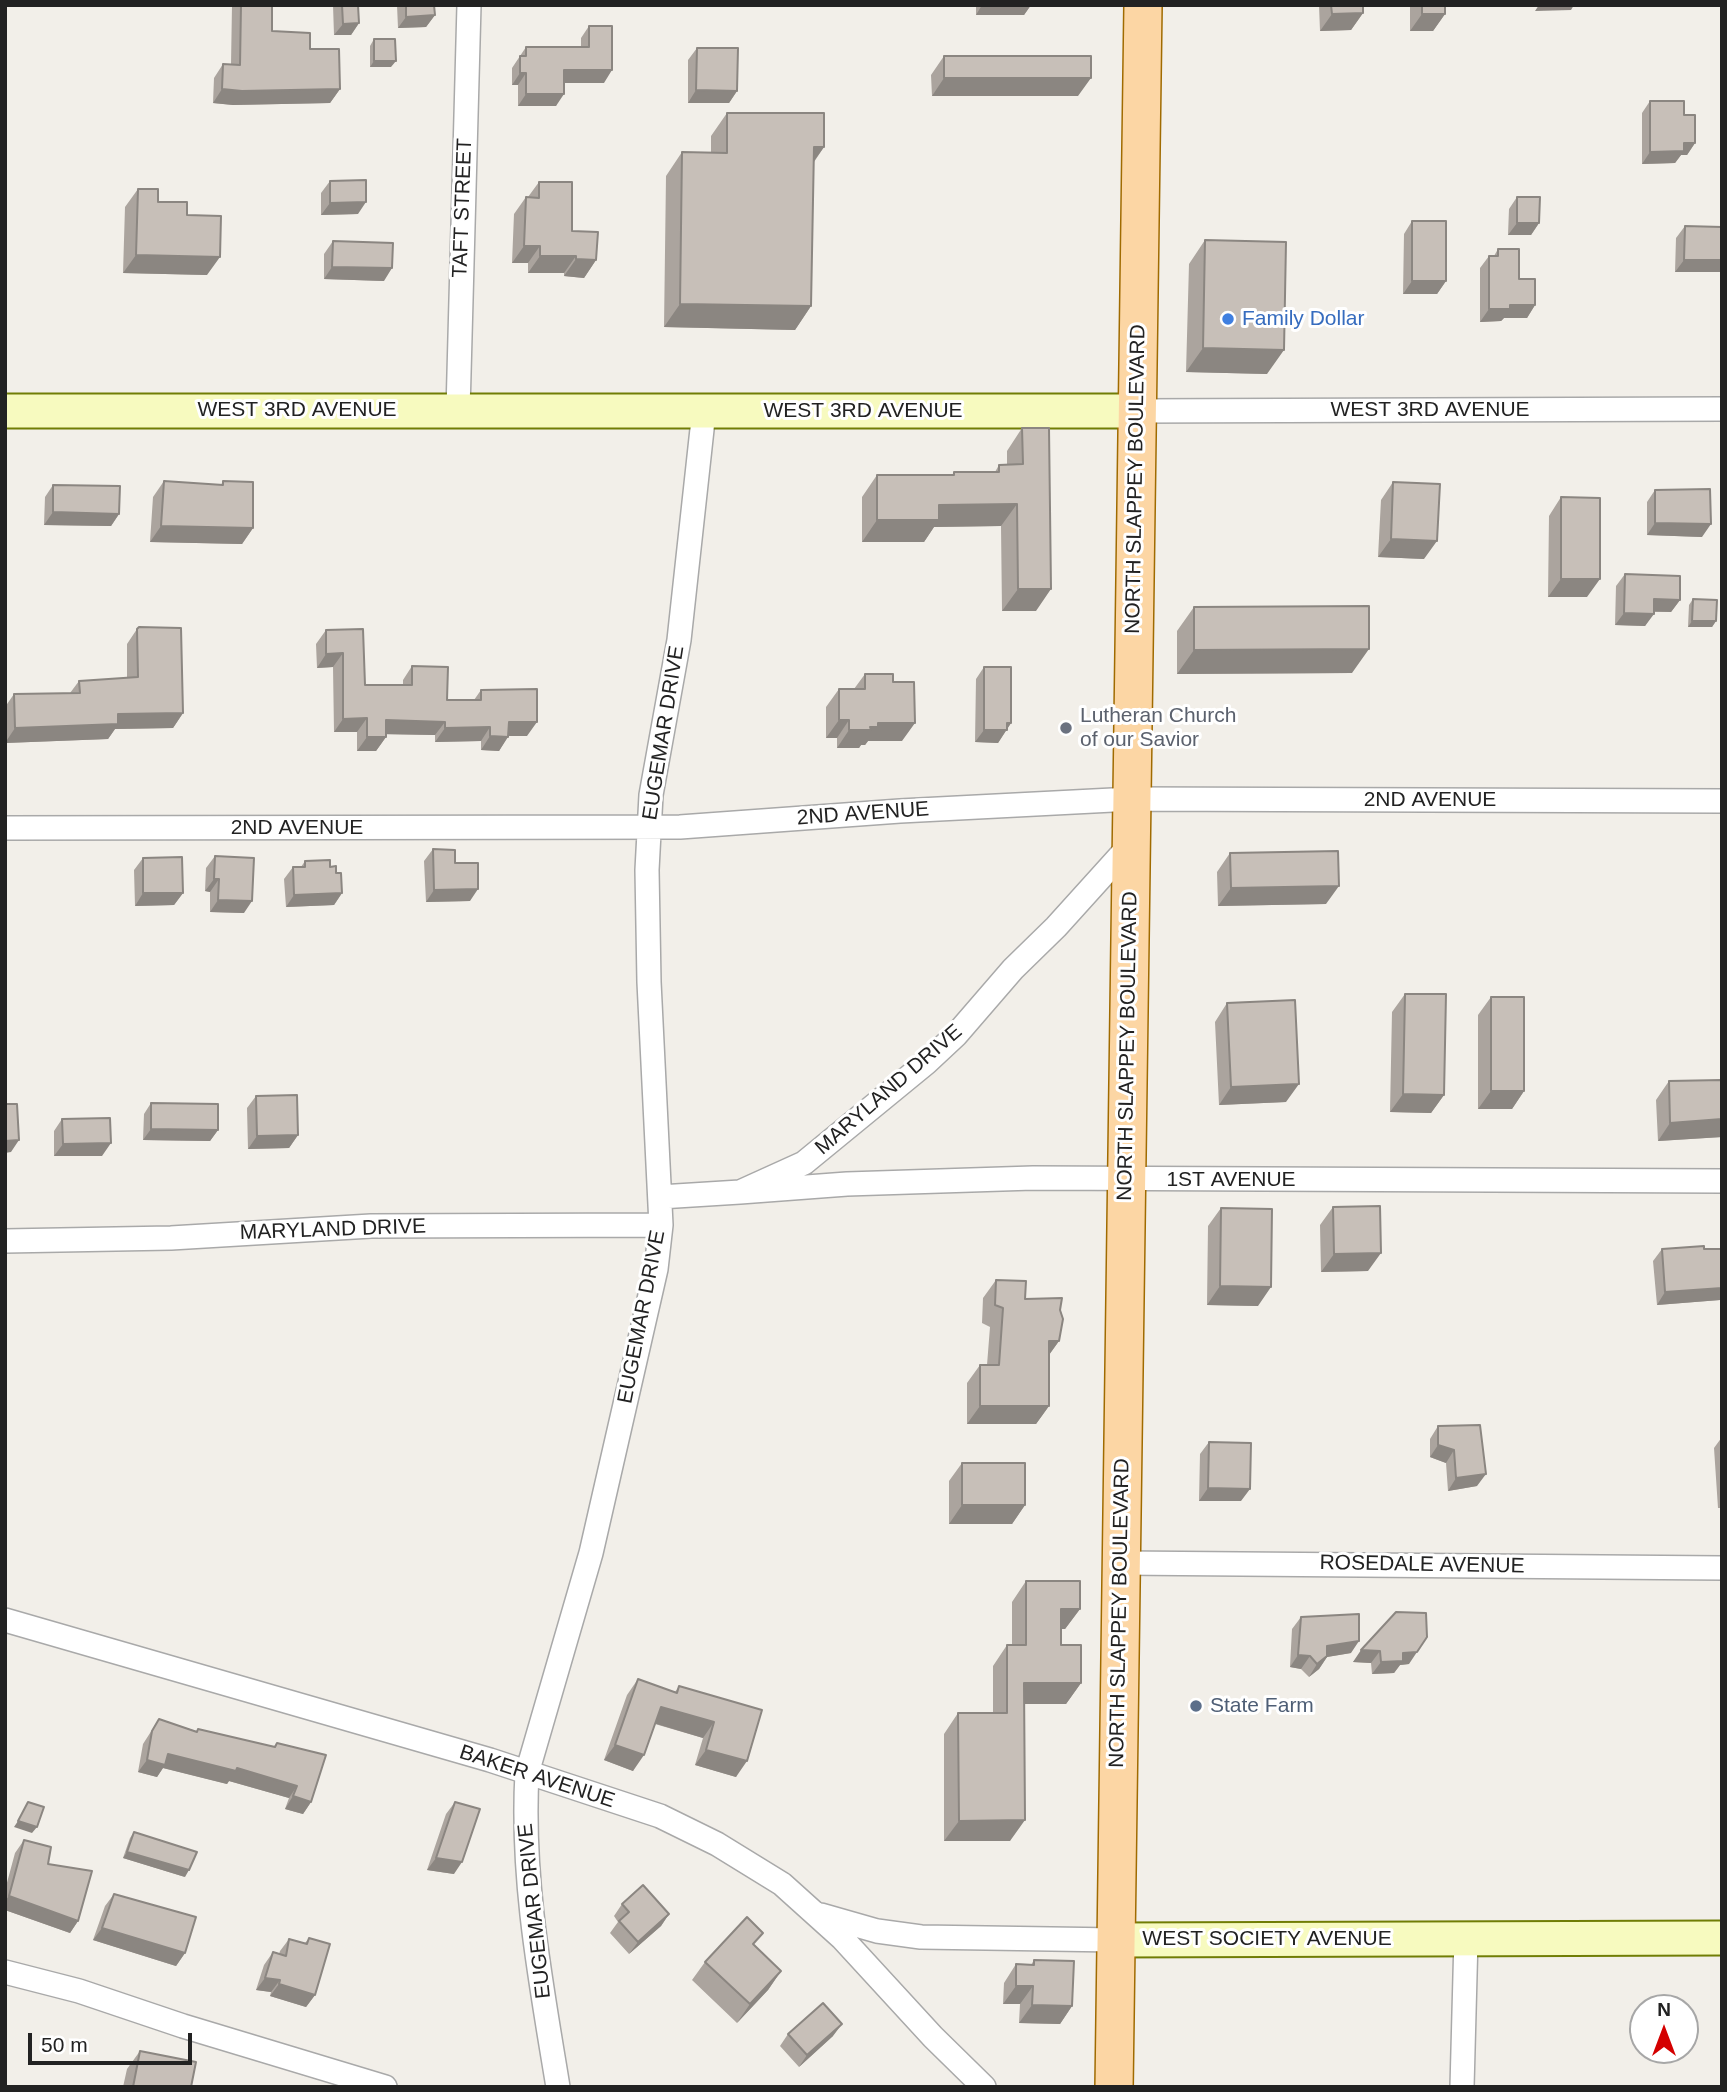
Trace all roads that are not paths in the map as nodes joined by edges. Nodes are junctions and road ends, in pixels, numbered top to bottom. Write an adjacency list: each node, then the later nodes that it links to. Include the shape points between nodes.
1 (469, 5): 4 (street, TAFT STREET)
2 (1143, 5): 7 (main road, NORTH SLAPPEY BOULEVARD)
3 (1722, 409): 7 (street, WEST 3RD AVENUE)
4 (458, 410): 5 (street, WEST 3RD AVENUE); 6 (street, WEST 3RD AVENUE)
5 (5, 411)
6 (704, 411): 7 (street, WEST 3RD AVENUE); 10 (street, EUGEMAR DRIVE, via 679,640)
7 (1137, 411): 8 (main road, NORTH SLAPPEY BOULEVARD)
8 (1132, 799): 9 (street, 2ND AVENUE); 10 (street, 2ND AVENUE); 12 (main road, NORTH SLAPPEY BOULEVARD)
9 (1722, 801)
10 (649, 827): 11 (street, 2ND AVENUE); 16 (street, EUGEMAR DRIVE, via 649,982)
11 (5, 828)
12 (1131, 844): 13 (main road, NORTH SLAPPEY BOULEVARD); 15 (street, MARYLAND DRIVE, via 926,1063 804,1163)
13 (1127, 1180): 14 (street, 1ST AVENUE); 15 (street, 1ST AVENUE, via 1033,1178); 19 (main road, NORTH SLAPPEY BOULEVARD)
14 (1722, 1181)
15 (740, 1192): 16 (street, MARYLAND DRIVE)
16 (660, 1197): 17 (street, EUGEMAR DRIVE)
17 (661, 1225): 18 (street, MARYLAND DRIVE, via 371,1226 171,1238); 22 (street, EUGEMAR DRIVE, via 656,1269 591,1553)
18 (5, 1241)
19 (1121, 1563): 20 (street, ROSEDALE AVENUE); 26 (main road, NORTH SLAPPEY BOULEVARD)
20 (1722, 1568)
21 (5, 1620): 22 (street, BAKER AVENUE)
22 (527, 1773): 23 (street, BAKER AVENUE, via 660,1816 782,1884); 29 (street, EUGEMAR DRIVE, via 529,1889)
23 (815, 1913): 26 (street, WEST SOCIETY AVENUE, via 877,1931 921,1937); 30 (street, BAKER AVENUE)
24 (1466, 1938): 25 (street, WEST SOCIETY AVENUE); 26 (street, WEST SOCIETY AVENUE); 32 (street)
25 (1722, 1938)
26 (1116, 1940): 31 (main road, NORTH SLAPPEY BOULEVARD)
27 (5, 1972): 28 (street)
28 (385, 2087)
29 (558, 2087)
30 (984, 2087)
31 (1114, 2087)
32 (1462, 2087)

